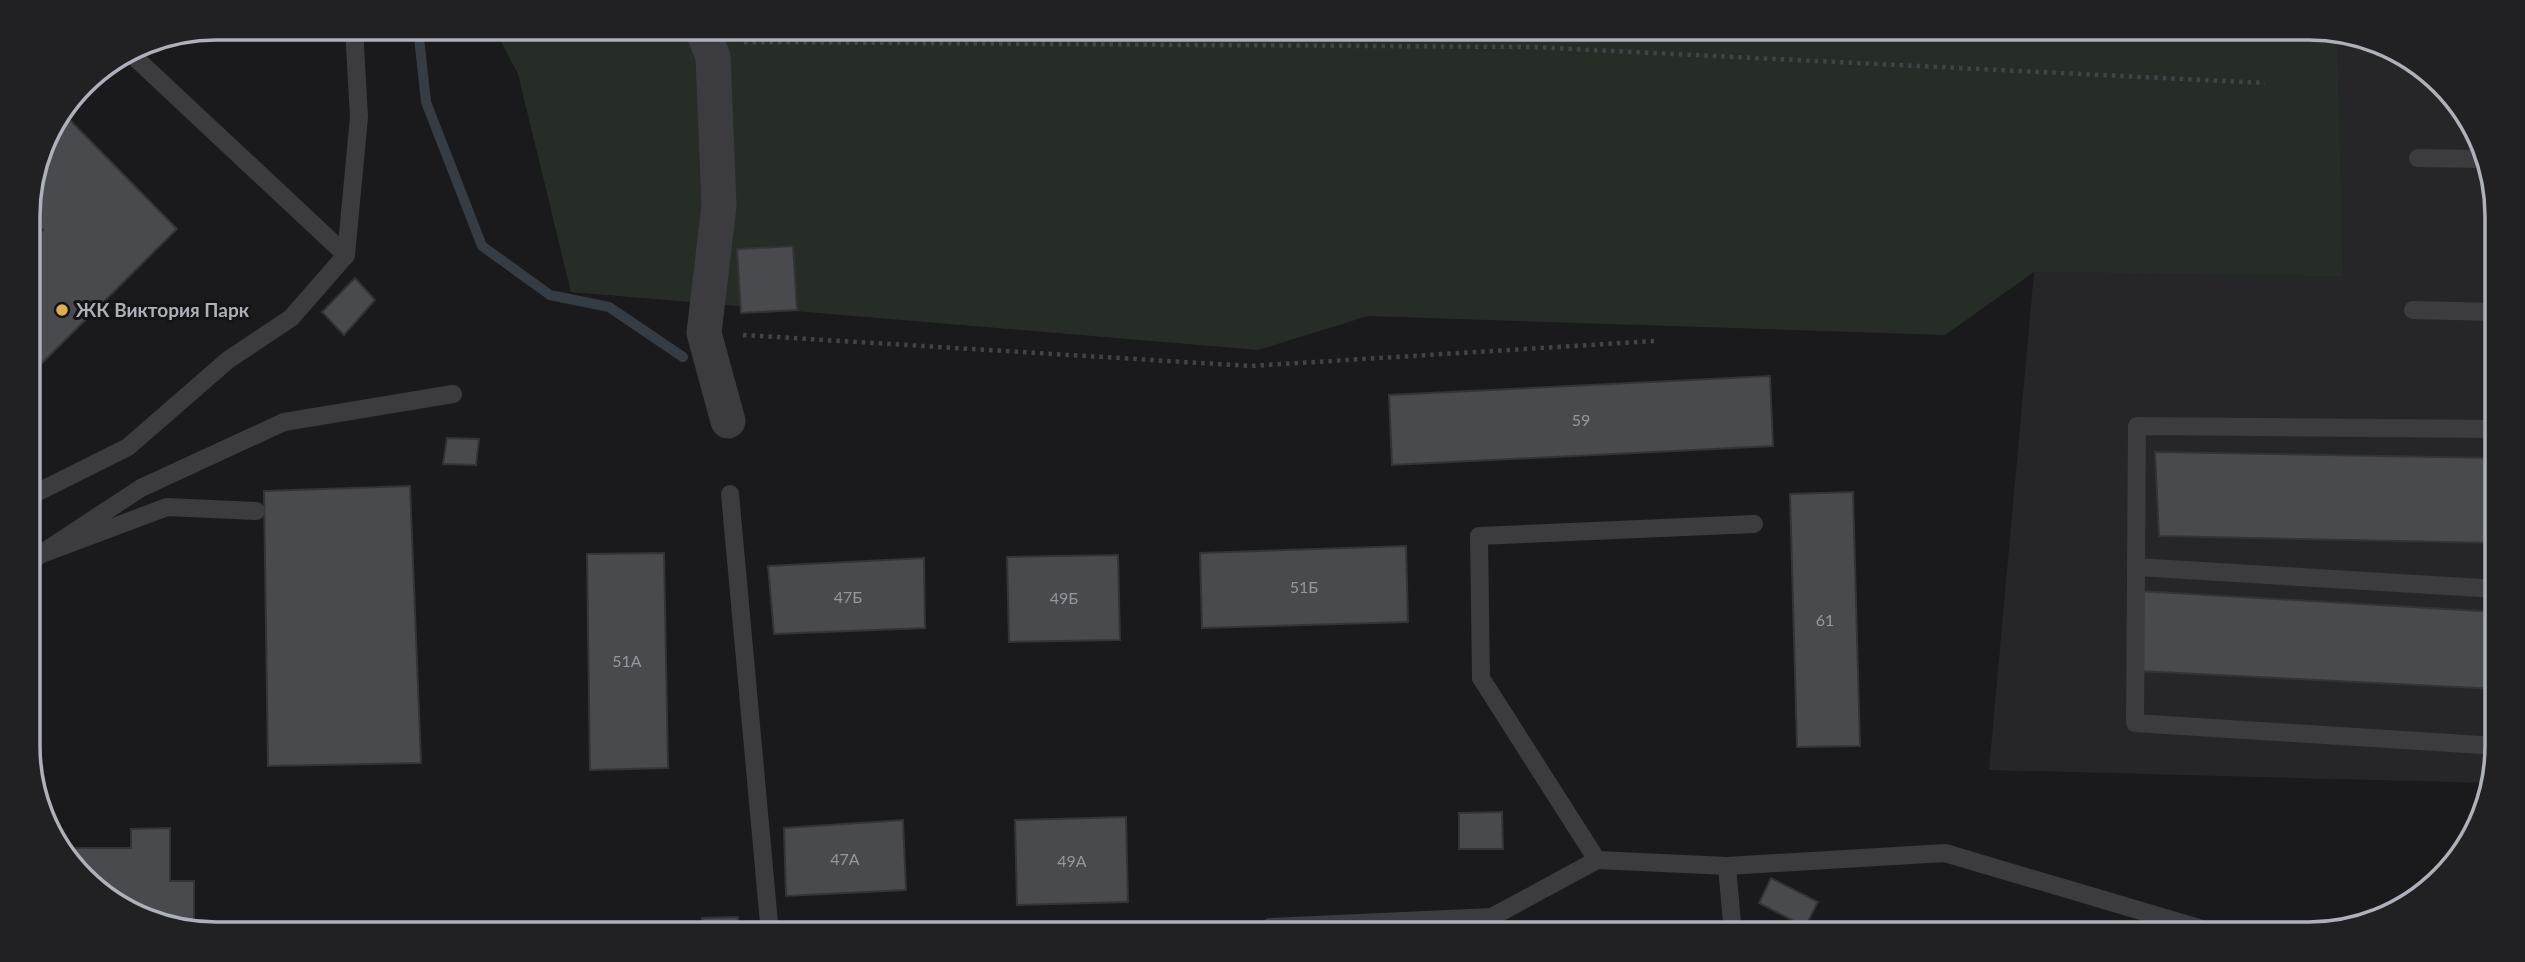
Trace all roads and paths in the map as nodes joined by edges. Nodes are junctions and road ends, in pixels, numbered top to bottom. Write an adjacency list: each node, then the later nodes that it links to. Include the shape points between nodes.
1 (355, 41): 8 (lane, via 359,117)
2 (707, 41): 11 (street, via 713,57 719,206)
3 (1090, 41): 5 (path, via 1532,47)
4 (137, 60): 8 (lane)
5 (2265, 83)
6 (2418, 158): 7 (lane)
7 (2475, 159)
8 (346, 255): 16 (lane, via 291,318 228,360 128,447)
9 (2413, 310): 10 (lane)
10 (2485, 312)
11 (704, 333): 12 (path, via 1250,366); 14 (street)
12 (1654, 341)
13 (453, 394): 20 (lane, via 284,422 141,488)
14 (728, 421)
15 (2485, 429): 22 (lane, via 2137,426)
16 (40, 491)
17 (730, 494): 30 (lane)
18 (256, 511): 21 (lane, via 167,507)
19 (1754, 524): 25 (lane, via 1479,536 1481,678)
20 (40, 556)
21 (40, 558)
22 (2136, 567): 23 (lane); 24 (lane, via 2135,723)
23 (2485, 588)
24 (2485, 745)
25 (1597, 860): 26 (lane); 27 (lane, via 1492,916)
26 (1727, 866): 28 (lane); 29 (lane, via 1945,853)
27 (1382, 921)
28 (1732, 921)
29 (2175, 921)
30 (769, 922)

